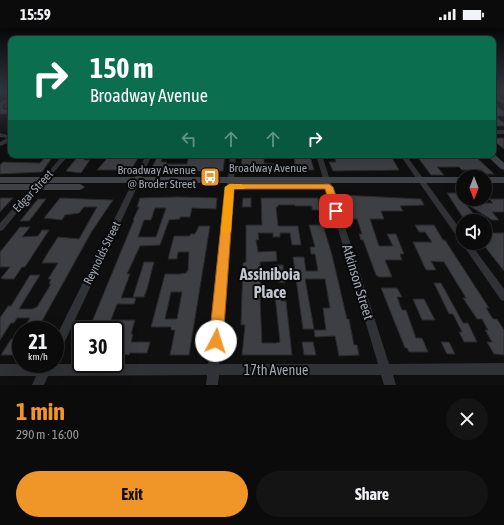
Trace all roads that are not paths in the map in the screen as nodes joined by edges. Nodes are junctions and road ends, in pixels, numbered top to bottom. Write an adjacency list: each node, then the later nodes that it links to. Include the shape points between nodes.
1 (63, 158): 9 (street, Edgar Street)
2 (148, 158): 14 (street, Reynolds Street)
3 (233, 158): 15 (street)
4 (320, 158): 16 (street, Atkinson Street)
5 (405, 158): 13 (street)
6 (494, 158): 7 (street)
7 (504, 167)
8 (0, 180): 9 (street, Broadway Avenue)
9 (44, 180): 14 (street, Broadway Avenue); 21 (street, Edgar Street)
10 (492, 180): 11 (street)
11 (504, 180)
12 (456, 181): 13 (street, Broadway Avenue)
13 (424, 183): 16 (street, Broadway Avenue); 17 (street, Broadway Avenue); 23 (street)
14 (135, 184): 15 (street, Broadway Avenue); 21 (street, Broadway Avenue); 26 (street, Reynolds Street)
15 (230, 184): 16 (street, Broadway Avenue); 31 (street)
16 (328, 184): 32 (street, Atkinson Street)
17 (456, 185)
18 (492, 186): 19 (street)
19 (504, 186)
20 (0, 187): 21 (street, Broadway Avenue)
21 (35, 187): 22 (street, Edgar Street)
22 (0, 228)
23 (456, 229)
24 (471, 250): 25 (street)
25 (504, 297)
26 (64, 331)
27 (64, 367): 31 (street, 17th Avenue)
28 (12, 369): 30 (street, 17th Avenue)
29 (504, 369): 32 (street, 17th Avenue)
30 (0, 370)
31 (213, 370): 32 (street, 17th Avenue); 35 (street)
32 (386, 370): 36 (street, Atkinson Street)
33 (44, 373): 34 (street)
34 (38, 385)
35 (212, 385)
36 (390, 385)

